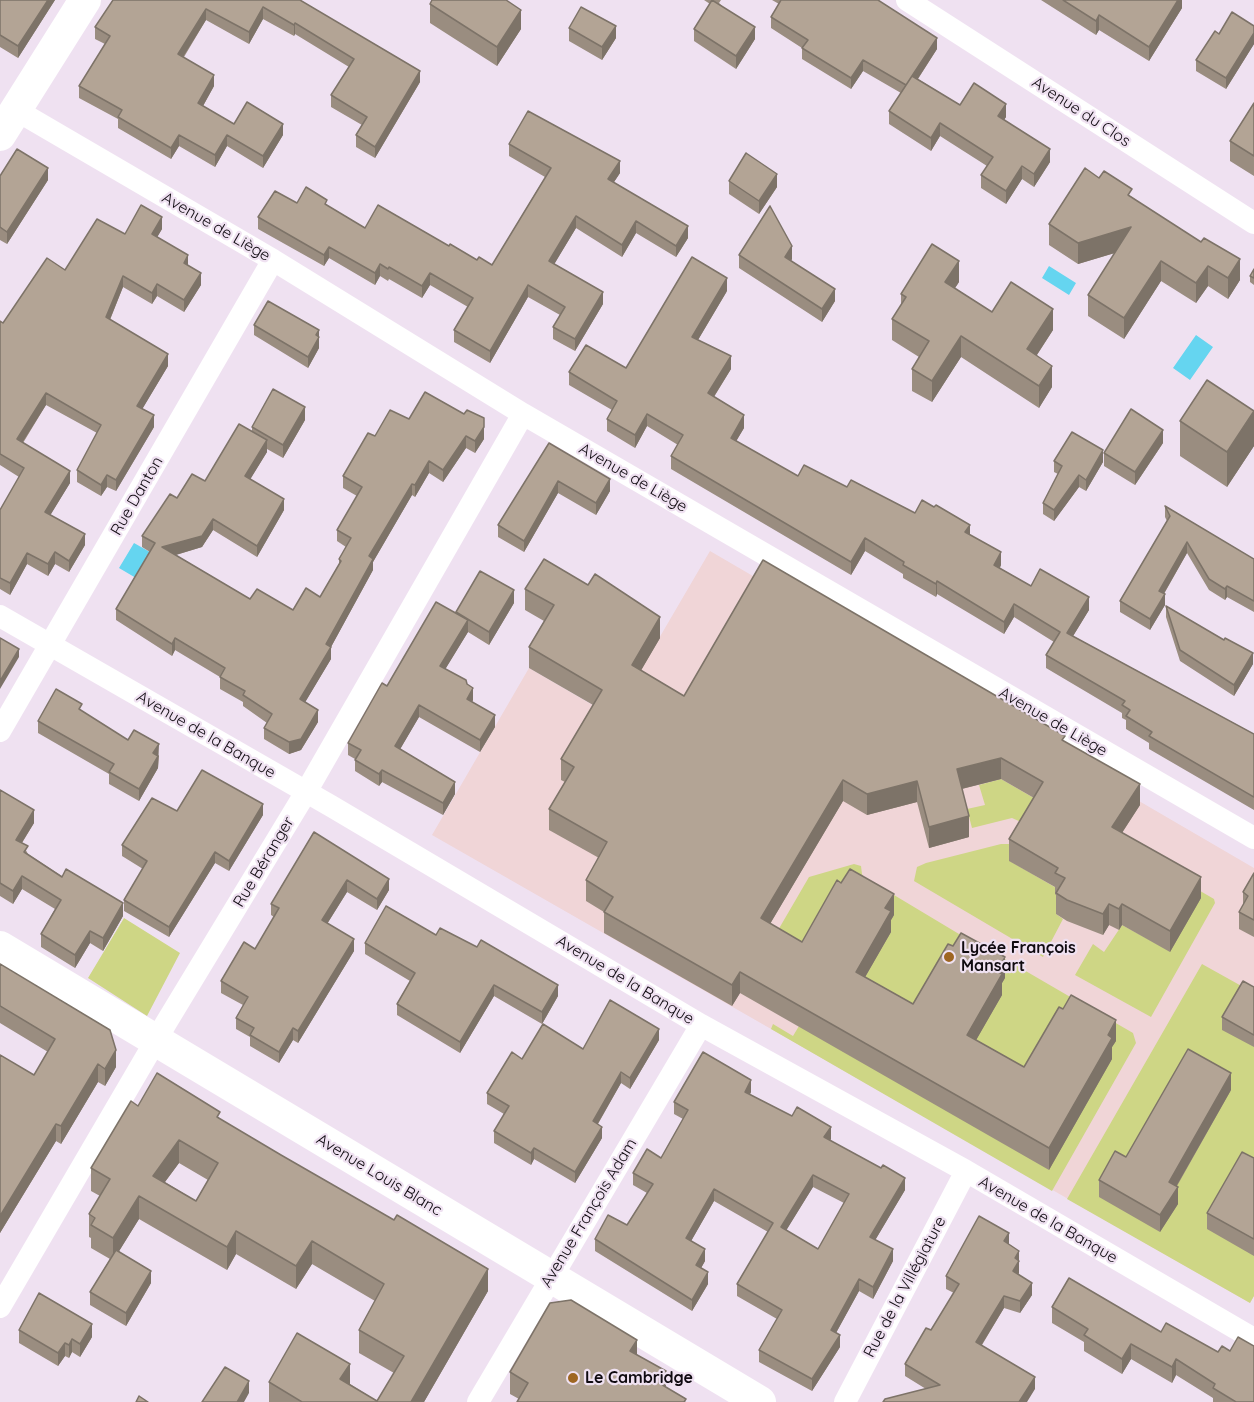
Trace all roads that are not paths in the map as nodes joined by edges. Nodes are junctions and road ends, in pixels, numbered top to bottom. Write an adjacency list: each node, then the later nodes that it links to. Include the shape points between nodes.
1 (85, 0): 3 (main road)
2 (910, 1): 4 (street, Avenue du Clos)
3 (8, 122): 5 (street, Avenue de Liège)
4 (1254, 223)
5 (273, 260): 6 (street, Avenue de Liège); 8 (street, Rue Danton)
6 (523, 414): 10 (street, Rue Béranger); 11 (street, Avenue de Liège)
7 (0, 616): 8 (street, Avenue de la Banque)
8 (51, 646): 9 (street, Rue Danton); 10 (street, Avenue de la Banque)
9 (0, 731)
10 (306, 792): 13 (street, Avenue de la Banque); 14 (street, Rue Béranger)
11 (1254, 838)
12 (0, 947): 14 (main road, Avenue Louis Blanc)
13 (701, 1025): 15 (street, Avenue de la Banque); 16 (street, Avenue François Adam)
14 (156, 1040): 16 (main road, Avenue Louis Blanc); 17 (street, Rue Béranger)
15 (966, 1171): 18 (street, Avenue de la Banque); 21 (street, Rue de la Villégiature)
16 (550, 1279): 19 (main road, Avenue Louis Blanc); 20 (street, Avenue François Adam)
17 (0, 1307)
18 (1254, 1339)
19 (746, 1399)
20 (478, 1402)
21 (845, 1402)

